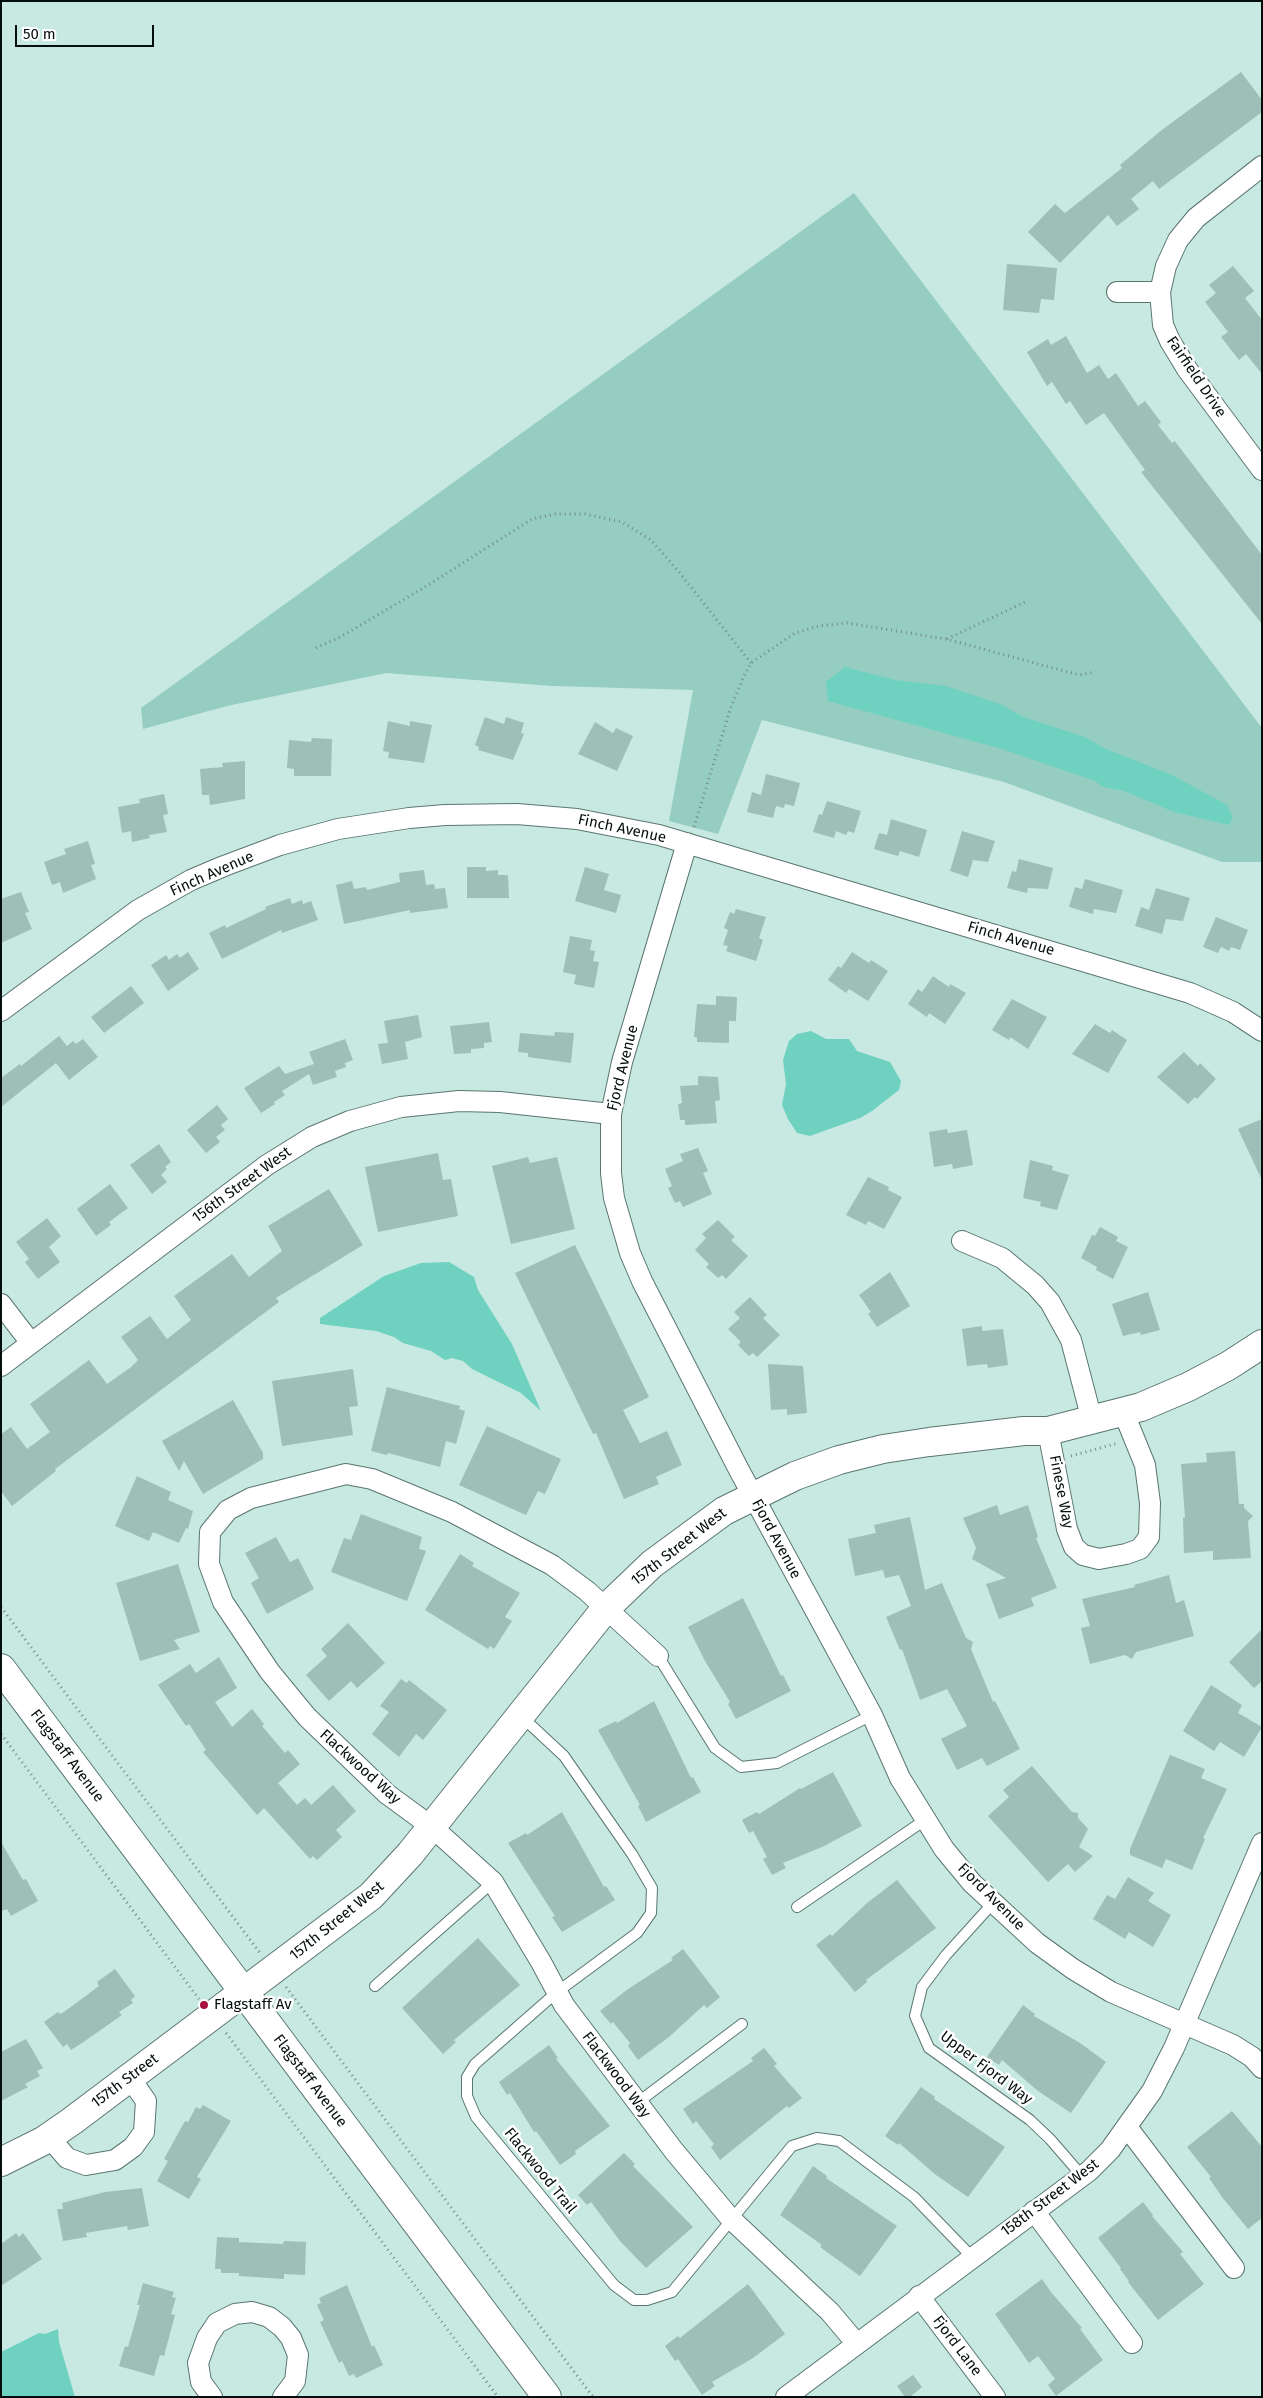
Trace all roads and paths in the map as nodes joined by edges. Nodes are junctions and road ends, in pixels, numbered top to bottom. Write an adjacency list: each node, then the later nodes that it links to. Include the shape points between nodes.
1 (1262, 166): 3 (street, Fairfield Drive, via 1196,218 1178,240 1166,266)
2 (1118, 292): 3 (street)
3 (1160, 292): 4 (street, Fairfield Drive, via 1163,324 1170,341)
4 (1262, 470)
5 (1025, 602): 6 (path)
6 (946, 640): 8 (path, via 847,623 819,626 795,633); 9 (path, via 1079,674)
7 (316, 648): 8 (path, via 430,584 532,519 555,514 585,514 622,522 651,540)
8 (751, 663): 10 (path, via 731,707)
9 (1095, 672)
10 (690, 836): 11 (street, Finch Avenue, via 659,835 577,819 517,814 409,818 330,831 231,863 167,893 110,929); 12 (street, Finch Avenue, via 1190,993 1233,1012); 13 (street, Fjord Avenue, via 622,1062)
11 (1, 1011)
12 (1262, 1031)
13 (611, 1114): 16 (street, 156th Street West, via 459,1101 401,1107 350,1121 296,1146 267,1165); 24 (street, Fjord Avenue, via 610,1165 614,1198 630,1253)
14 (962, 1241): 20 (street, via 1002,1258 1050,1302 1071,1340)
15 (1, 1304): 16 (street)
16 (31, 1343): 18 (street, 156th Street West)
17 (1262, 1344): 19 (street, 157th Street West, via 1188,1388)
18 (1, 1366)
19 (1124, 1411): 20 (street, 157th Street West); 21 (street, Finese Way, via 1144,1465 1150,1510 1149,1537 1140,1549 1126,1554 1099,1559 1083,1555 1074,1547 1067,1529)
20 (1092, 1420): 21 (street, 157th Street West)
21 (1048, 1431): 24 (street, 157th Street West, via 1005,1433 883,1449 839,1460)
22 (1123, 1442): 23 (path)
23 (1068, 1457)
24 (754, 1495): 26 (street, 157th Street West, via 709,1520 652,1564); 29 (street, Fjord Avenue)
25 (1, 1607): 39 (path)
26 (606, 1608): 27 (street, Flackwood Way); 30 (street, 157th Street West); 33 (street, Flackwood Way, via 552,1565 452,1512 372,1479 346,1474 251,1498 228,1510 210,1532 209,1564 223,1602 270,1672 307,1717 386,1794)
27 (658, 1656): 29 (lane, via 716,1748 741,1767 777,1764)
28 (1, 1668): 43 (street, Flagstaff Avenue)
29 (872, 1715): 32 (street, Fjord Avenue, via 900,1778)
30 (520, 1716): 33 (street, 157th Street West); 41 (lane, Flackwood Trail, via 564,1756 652,1888 651,1913 637,1933)
31 (1, 1734): 42 (path)
32 (925, 1820): 37 (street, Fjord Avenue, via 972,1883); 38 (lane)
33 (432, 1827): 35 (street, Flackwood Way); 43 (street, 157th Street West, via 371,1896)
34 (1262, 1843): 36 (street, 158th Street West)
35 (492, 1882): 40 (lane); 41 (street, Flackwood Way)
36 (1254, 1888): 46 (street, 158th Street West)
37 (994, 1902): 46 (street, Fjord Avenue, via 1037,1944 1073,1969 1111,1992); 54 (lane, Upper Fjord Way, via 946,1954 922,1987 915,2016 929,2048 1030,2120)
38 (797, 1906)
39 (254, 1946)
40 (375, 1986)
41 (557, 1992): 50 (street, Flackwood Way); 56 (lane, Flackwood Trail, via 475,2064 467,2077 467,2096 476,2117 614,2285 634,2300 672,2292)
42 (194, 1993)
43 (244, 1993): 49 (street, 157th Street); 66 (street, Flagstaff Avenue)
44 (292, 1995): 67 (path)
45 (742, 2024): 50 (lane)
46 (1184, 2025): 48 (street, Fjord Avenue, via 1232,2045 1252,2057); 51 (street, 158th Street West, via 1152,2091)
47 (230, 2040): 65 (path)
48 (1262, 2068)
49 (130, 2078): 52 (street, 157th Street); 52 (street, via 146,2101 144,2132 133,2148 115,2160 86,2165 67,2158)
50 (637, 2103): 56 (street, Flackwood Way)
51 (1127, 2127): 54 (street, 158th Street West, via 1110,2150); 58 (street)
52 (49, 2137): 53 (street, 157th Street)
53 (1, 2162)
54 (1082, 2176): 55 (street, 158th Street West)
55 (1034, 2211): 57 (street, 158th Street West); 60 (street)
56 (731, 2219): 57 (lane, Flackwood Trail, via 792,2146 817,2138 839,2141 914,2196); 61 (street, Flackwood Way, via 830,2312)
57 (972, 2257): 59 (street, 158th Street West)
58 (1234, 2268)
59 (919, 2296): 61 (street, 158th Street West); 68 (street, Fjord Lane)
60 (1132, 2343)
61 (857, 2344): 62 (street, 158th Street West)
62 (799, 2393)
63 (212, 2397): 64 (street, via 201,2382 198,2363 207,2338 217,2323 235,2314 252,2312 269,2317 282,2327 298,2355 295,2381)
64 (283, 2397)
65 (498, 2397)
66 (548, 2397)
67 (593, 2397)
68 (996, 2397)

